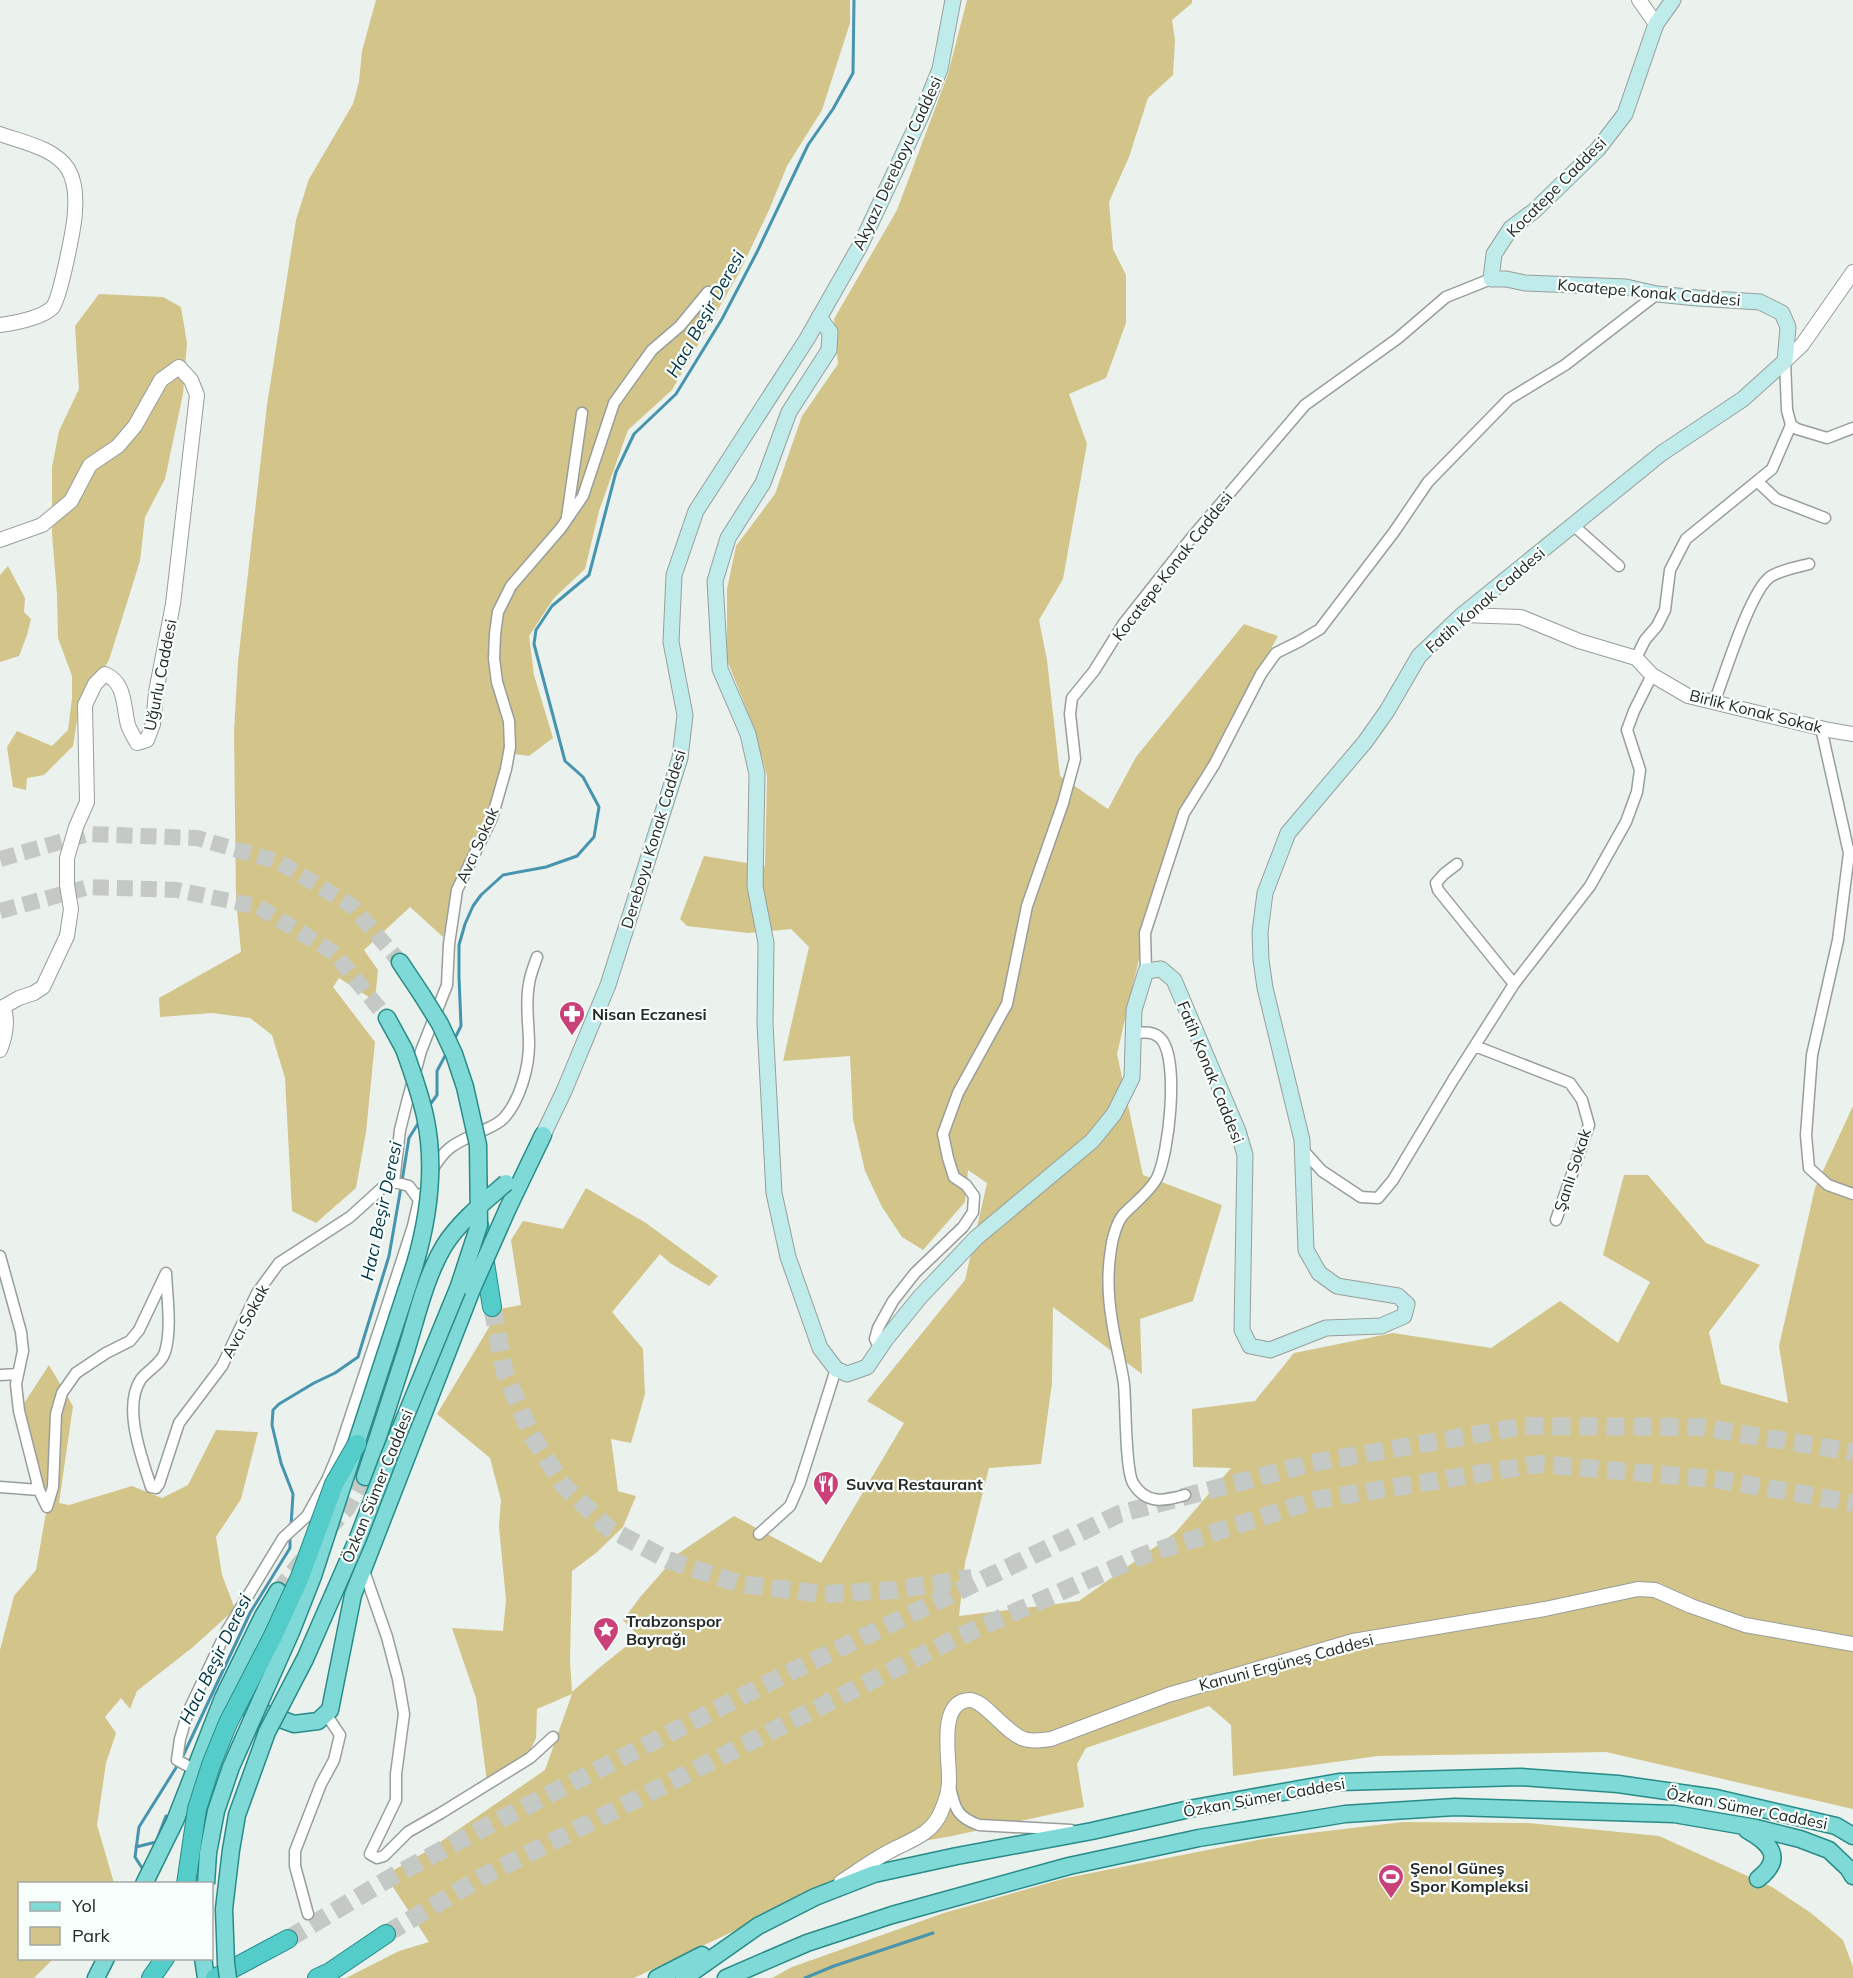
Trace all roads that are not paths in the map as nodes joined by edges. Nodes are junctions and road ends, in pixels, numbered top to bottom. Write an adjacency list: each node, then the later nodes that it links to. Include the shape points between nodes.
1 (953, 0): 10 (main road, Akyazı Dereboyu Caddesi, via 940,69 921,116 861,244)
2 (1639, 0): 4 (street)
3 (1673, 0): 4 (main road, Kocatepe Caddesi)
4 (1656, 24): 7 (main road, Kocatepe Caddesi, via 1624,114 1598,149 1511,228 1494,254)
5 (0, 134): 11 (street, via 53,154 68,169 74,186 75,210 52,308 27,321)
6 (1853, 272): 12 (street, Fatih Konak Caddesi, via 1802,345)
7 (1491, 279): 8 (main road, Kocatepe Konak Caddesi, via 1626,287); 48 (street, Kocatepe Konak Caddesi, via 1446,297 1397,339 1305,405 1192,537 1072,698 1074,759 1027,906 1007,1004 958,1093 943,1134 954,1177 974,1196 973,1212 893,1301 878,1328 875,1339)
8 (1657, 294): 12 (main road, Kocatepe Konak Caddesi, via 1767,305 1782,313 1788,327); 32 (street, via 1565,365 1509,399 1428,482 1320,629 1276,653 1184,813 1145,933)
9 (705, 315): 18 (street, Avcı Sokak, via 708,292 680,326 652,350 614,404 583,496)
10 (819, 317): 39 (main road, Dereboyu Konak Caddesi, via 696,511 674,575 671,642 685,715 680,758 608,985); 49 (main road, via 831,332 829,350 789,412 763,483 728,538 715,581 720,669 748,734 757,774 754,886 766,943 765,1024 774,1193 792,1267 820,1348)
11 (0, 325)
12 (1785, 361): 14 (street); 19 (main road, Fatih Konak Caddesi, via 1743,399 1662,453)
13 (582, 413): 18 (street)
14 (1791, 425): 15 (street, via 1827,438); 16 (street, via 1772,469)
15 (1853, 428)
16 (1757, 481): 17 (street, via 1776,499); 24 (street, via 1686,539 1670,570 1665,610)
17 (1825, 519)
18 (567, 520): 41 (street, Avcı Sokak, via 511,586 498,612 494,658 509,721 506,769 492,818 457,890 447,985 421,1051 407,1102)
19 (1573, 525): 22 (street); 23 (main road, Fatih Konak Caddesi)
20 (0, 540): 34 (street, Uğurlu Caddesi, via 42,525 71,501 90,465 118,446 135,426 161,380 180,368 191,380 197,394 173,604 153,724 147,740 137,743 128,725 124,697 114,678 105,674 95,684 85,705 87,802 67,858 71,909 67,936 43,987)
21 (1809, 564): 26 (street, via 1771,577 1761,585)
22 (1619, 566)
23 (1462, 615): 24 (street, via 1521,617 1579,641); 40 (main road, Fatih Konak Caddesi, via 1419,656 1365,742 1288,833 1264,893 1260,932 1265,988)
24 (1636, 658): 25 (street, Birlik Konak Sokak)
25 (1652, 675): 26 (street, Birlik Konak Sokak, via 1688,696); 33 (street, via 1627,730 1640,770 1626,822 1590,886)
26 (1714, 703): 27 (street, Birlik Konak Sokak)
27 (1821, 728): 28 (street, Birlik Konak Sokak); 42 (street, via 1848,853 1838,940 1812,1055 1806,1135 1809,1168 1828,1185)
28 (1853, 734)
29 (1457, 864): 33 (street, via 1436,883 1438,890)
30 (537, 957): 43 (street, via 529,984 529,1046 515,1101 504,1119 441,1155)
31 (400, 962): 45 (main road, Özkan Sümer Caddesi, bridge, via 444,1034 465,1087 478,1145)
32 (1146, 971): 36 (main road, via 1134,1010); 40 (main road, Fatih Konak Caddesi, via 1161,969 1174,980 1245,1155 1242,1330 1250,1346 1270,1350 1326,1328 1381,1326 1404,1316 1407,1304 1398,1296 1337,1286 1319,1273 1306,1250)
33 (1514, 984): 37 (street)
34 (2, 1006): 38 (street, Uğurlu Caddesi, via 6,1028)
35 (387, 1018): 52 (main road, Özkan Sümer Caddesi, bridge, via 404,1049 426,1118 431,1186 426,1228)
36 (1134, 1033): 48 (main road, via 1132,1078 1114,1114 1092,1141 976,1238); 56 (street, via 1148,1031 1161,1039 1168,1053 1172,1073 1166,1149 1156,1179 1121,1216 1111,1247 1108,1287 1124,1382 1133,1482 1152,1500)
37 (1475, 1046): 40 (street, via 1378,1198 1361,1197 1322,1171); 44 (street, Şanlı Sokak, via 1570,1083 1582,1100 1588,1125)
38 (0, 1050)
39 (543, 1135): 53 (main road, bridge, via 506,1183 444,1246 421,1301); 58 (main road, bridge, via 472,1289)
40 (1303, 1150)
41 (394, 1182): 43 (street, via 409,1186); 55 (street, Avcı Sokak, via 350,1217 279,1263 257,1293 222,1366 179,1423 156,1488 151,1487 132,1411 141,1379 164,1356 168,1341 166,1273 130,1341 76,1373 63,1393 56,1414 53,1487 46,1507)
42 (1853, 1194)
43 (419, 1200): 64 (street, via 338,1454 317,1500 283,1538 226,1632 202,1681 180,1739)
44 (1556, 1220)
45 (479, 1225): 47 (highway); 85 (main road, Özkan Sümer Caddesi, bridge, via 459,1286 358,1538 267,1732 237,1815 224,1909)
46 (0, 1256): 50 (street, via 21,1332 23,1351)
47 (492, 1307)
48 (880, 1348): 49 (main road, via 867,1367 847,1374)
49 (836, 1369): 57 (street, via 800,1483 789,1506)
50 (18, 1374): 51 (street); 55 (street, via 19,1412)
51 (0, 1375)
52 (357, 1444): 72 (highway, bridge, via 333,1484 300,1576 211,1765 197,1809); 73 (main road, Özkan Sümer Caddesi, bridge, via 314,1576 231,1767 208,1853)
53 (365, 1477)
54 (0, 1487): 55 (street)
55 (39, 1490)
56 (1185, 1495)
57 (759, 1534)
58 (363, 1568): 62 (main road, via 353,1595 337,1681); 63 (street, via 387,1637 404,1714 396,1800 370,1854 384,1856 408,1832 530,1758)
59 (278, 1591): 61 (main road)
60 (1853, 1644): 65 (street, Kanuni Ergüneş Caddesi, via 1745,1625 1655,1590 1638,1589 1353,1641 1168,1695 1051,1739 1025,1740 1001,1724 984,1705 965,1700 952,1709 948,1722)
61 (223, 1698): 62 (main road, via 294,1724 318,1721); 64 (main road)
62 (326, 1714): 75 (street, via 340,1735 334,1760 295,1851 295,1866)
63 (553, 1737)
64 (186, 1766): 71 (main road, via 175,1821)
65 (949, 1783): 67 (street, via 955,1807 965,1820 979,1825); 74 (street, Kanuni Ergüneş Caddesi, via 941,1812 930,1829)
66 (1738, 1825): 69 (main road, Özkan Sümer Caddesi, via 1829,1850); 70 (main road, via 1772,1850 1769,1871); 79 (main road, Özkan Sümer Caddesi, via 1674,1814 1550,1809 1455,1807 1345,1814 1199,1838 1068,1866)
67 (1092, 1831): 68 (main road, Özkan Sümer Caddesi, via 1340,1782 1521,1777 1618,1784 1716,1798 1836,1826); 74 (main road, Özkan Sümer Caddesi, via 874,1874)
68 (1853, 1836)
69 (1853, 1876)
70 (1758, 1879)
71 (145, 1882)
72 (186, 1882)
73 (206, 1882)
74 (815, 1897): 76 (main road, Özkan Sümer Caddesi)
75 (308, 1914)
76 (759, 1926): 87 (main road, Özkan Sümer Caddesi); 88 (main road, Özkan Sümer Caddesi)
77 (386, 1934): 86 (highway)
78 (288, 1939): 84 (highway)
79 (807, 1943): 89 (main road, Özkan Sümer Caddesi); 90 (main road, Özkan Sümer Caddesi)
80 (105, 1960): 82 (main road)
81 (203, 1960): 83 (main road)
82 (96, 1978)
83 (206, 1978)
84 (215, 1978)
85 (228, 1978)
86 (317, 1978)
87 (657, 1978)
88 (684, 1978)
89 (726, 1978)
90 (742, 1978)

